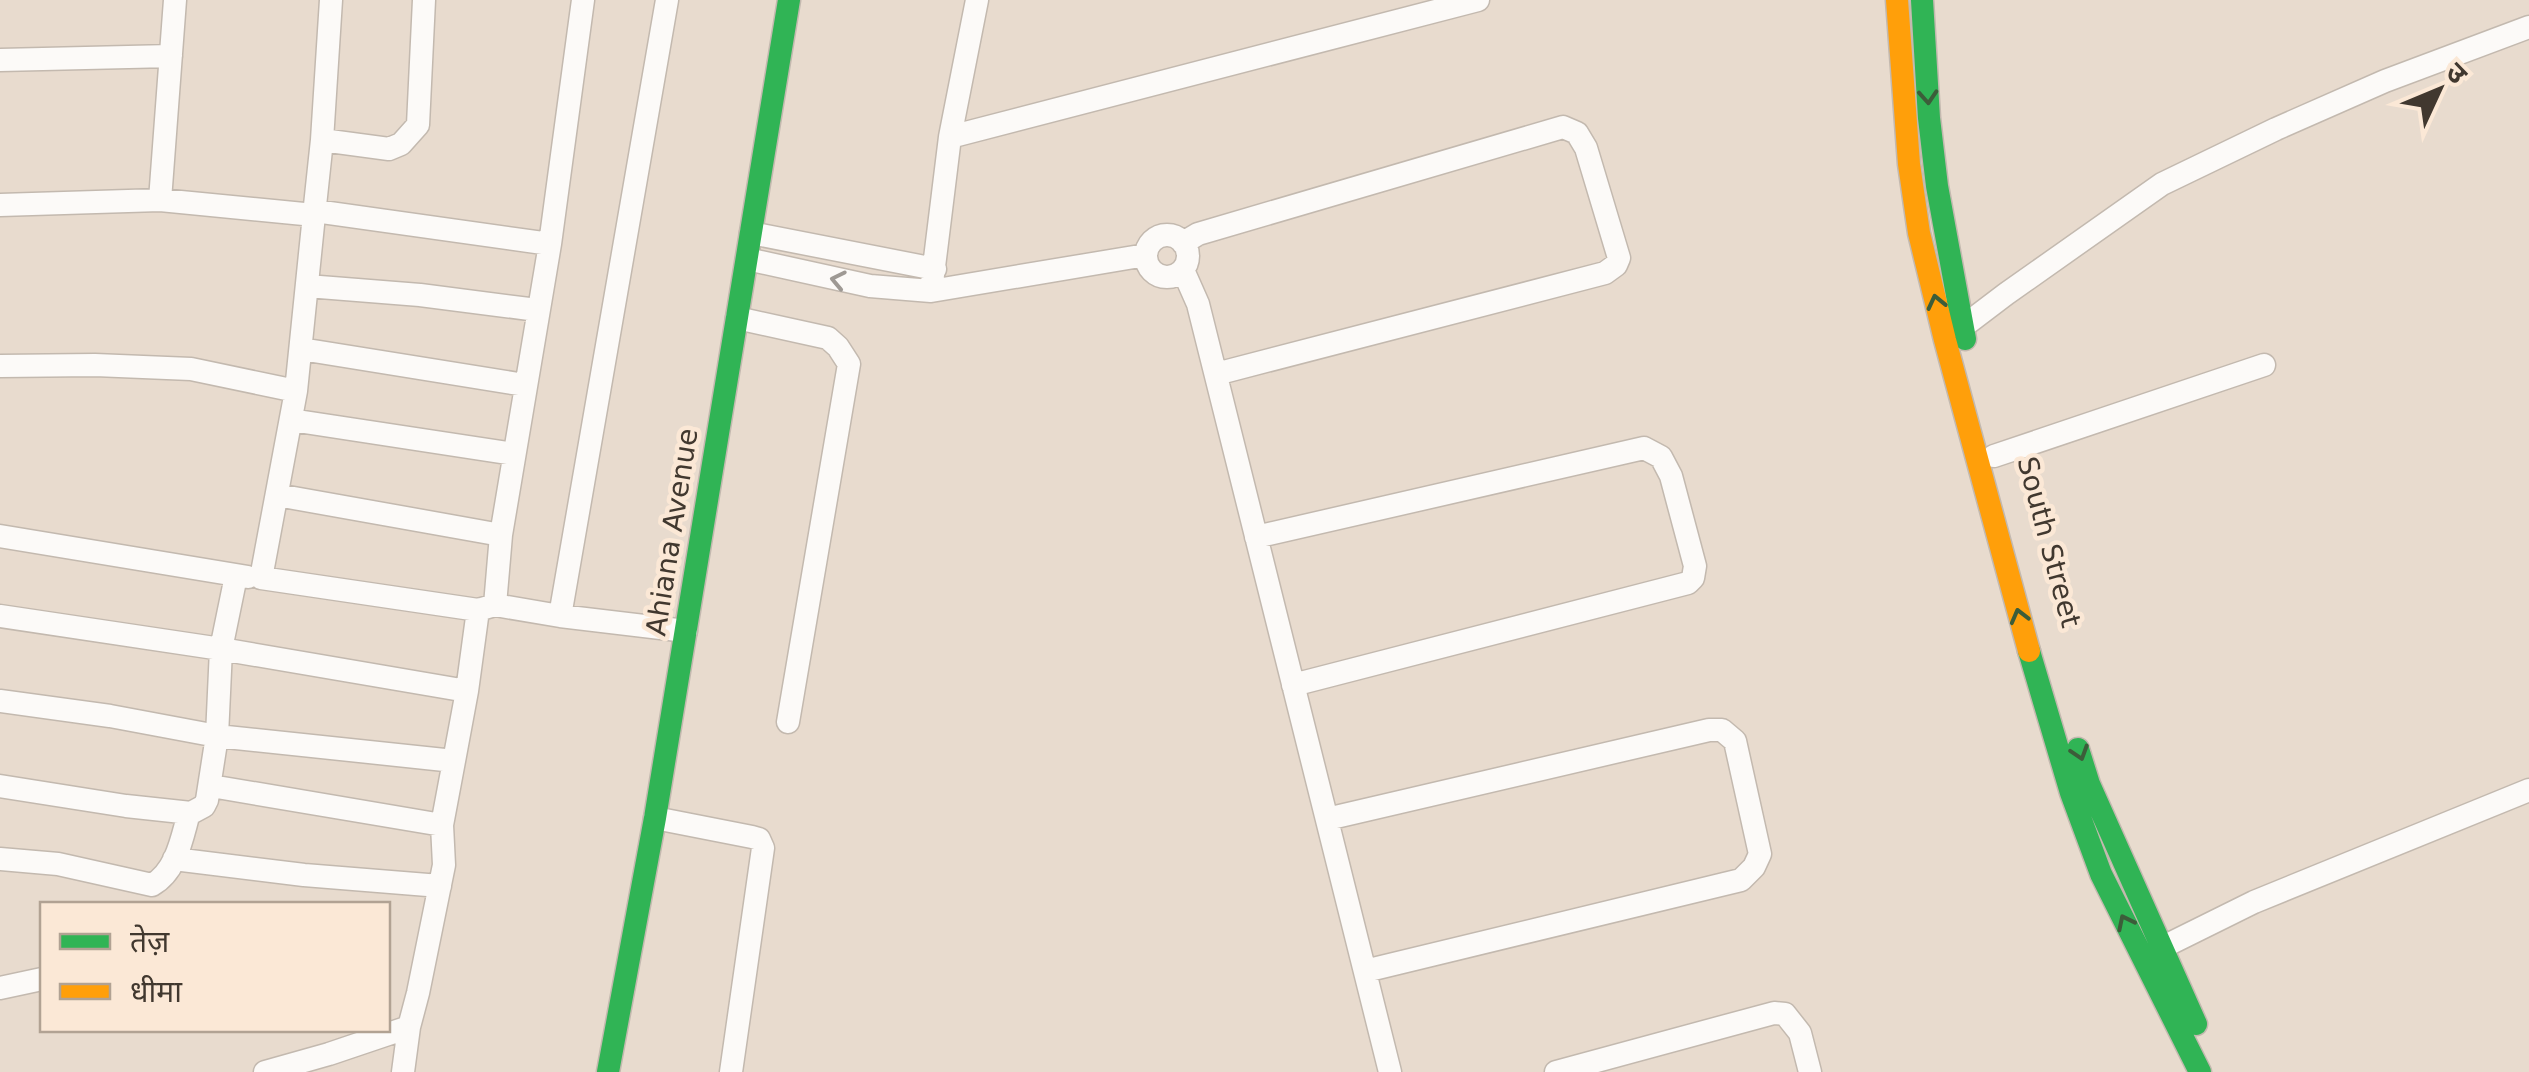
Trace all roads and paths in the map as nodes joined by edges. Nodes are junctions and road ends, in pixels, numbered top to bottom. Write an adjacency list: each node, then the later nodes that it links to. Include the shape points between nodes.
1 (176, 0): 12 (street)
2 (331, 0): 15 (street)
3 (424, 0): 15 (street, via 418,125 389,149)
4 (584, 0): 21 (street)
5 (667, 0): 47 (street)
6 (789, 0): 19 (street, Ahiana Avenue)
7 (976, 0): 14 (street)
8 (1478, 0): 14 (street)
9 (1897, 0): 29 (street, one-way to 9, via 1920,234)
10 (1922, 0): 29 (street, South Street, one-way to 29)
11 (2529, 26): 29 (street, via 2385,81 2162,184)
12 (171, 56): 13 (street); 16 (street)
13 (0, 60)
14 (950, 137): 25 (street)
15 (322, 140): 18 (street)
16 (160, 200): 17 (street); 18 (street)
17 (0, 205)
18 (315, 213): 21 (street); 26 (street)
19 (751, 233): 23 (street, Ahiana Avenue); 25 (street)
20 (1183, 243): 22 (street, via 1160,236); 24 (street); 33 (street, via 1564,127 1578,133 1586,148 1619,258 1605,273)
21 (550, 244): 27 (street)
22 (1146, 255): 24 (street, via 1162,277); 25 (street)
23 (747, 259): 25 (street, one-way to 23, via 870,286); 28 (street, Ahiana Avenue)
24 (1183, 270): 33 (street)
25 (933, 280)
26 (307, 286): 27 (street); 30 (street)
27 (537, 310): 34 (street)
28 (738, 318): 48 (street, Ahiana Avenue); 53 (street, via 828,338 849,364)
29 (1953, 334): 38 (street, South Street); 66 (street, one-way to 29, via 2101,874 2071,793 2034,673)
30 (301, 349): 34 (street); 35 (street)
31 (2264, 365): 38 (street)
32 (0, 366): 35 (street, via 192,369)
33 (1216, 374): 42 (street)
34 (525, 385): 37 (street)
35 (296, 391): 36 (street)
36 (291, 420): 37 (street); 39 (street)
37 (514, 454): 40 (street)
38 (1994, 456): 66 (street, South Street, one-way to 66, via 2051,665)
39 (277, 495): 40 (street); 44 (street)
40 (501, 534): 45 (street)
41 (0, 536): 43 (street)
42 (1256, 537): 50 (street); 50 (street, via 1644,448 1662,457 1671,476 1695,566 1688,584)
43 (236, 576): 44 (street); 49 (street)
44 (261, 578): 45 (street)
45 (486, 608): 47 (street); 51 (street)
46 (0, 616): 49 (street)
47 (560, 616): 48 (street)
48 (686, 631): 60 (street, Ahiana Avenue)
49 (220, 649): 51 (street); 54 (street)
50 (1293, 684): 61 (street)
51 (468, 691): 55 (street)
52 (0, 701): 54 (street)
53 (788, 722)
54 (218, 736): 55 (street); 57 (street)
55 (454, 761): 62 (street)
56 (0, 786): 59 (street)
57 (210, 786): 59 (street, via 204,806); 62 (street)
58 (2529, 790): 66 (street, via 2254,902)
59 (189, 812): 64 (street)
60 (655, 818): 73 (street, Ahiana Avenue); 74 (street, via 752,837 763,848)
61 (1326, 818): 67 (street); 67 (street, via 1709,730 1722,730 1735,741 1760,854 1741,880)
62 (442, 826): 65 (street)
63 (0, 859): 64 (street, via 152,884)
64 (174, 859): 65 (street)
65 (440, 886): 70 (street)
66 (2152, 953): 78 (street); 79 (street, South Street)
67 (1365, 971): 75 (street)
68 (40, 979): 69 (street)
69 (0, 988)
70 (409, 1026): 71 (street); 72 (street)
71 (266, 1072)
72 (402, 1072)
73 (608, 1072)
74 (731, 1072)
75 (1390, 1072)
76 (1556, 1072): 77 (street, via 1774,1013 1785,1014 1800,1033)
77 (1810, 1072)
78 (2200, 1072)
79 (2220, 1072)

